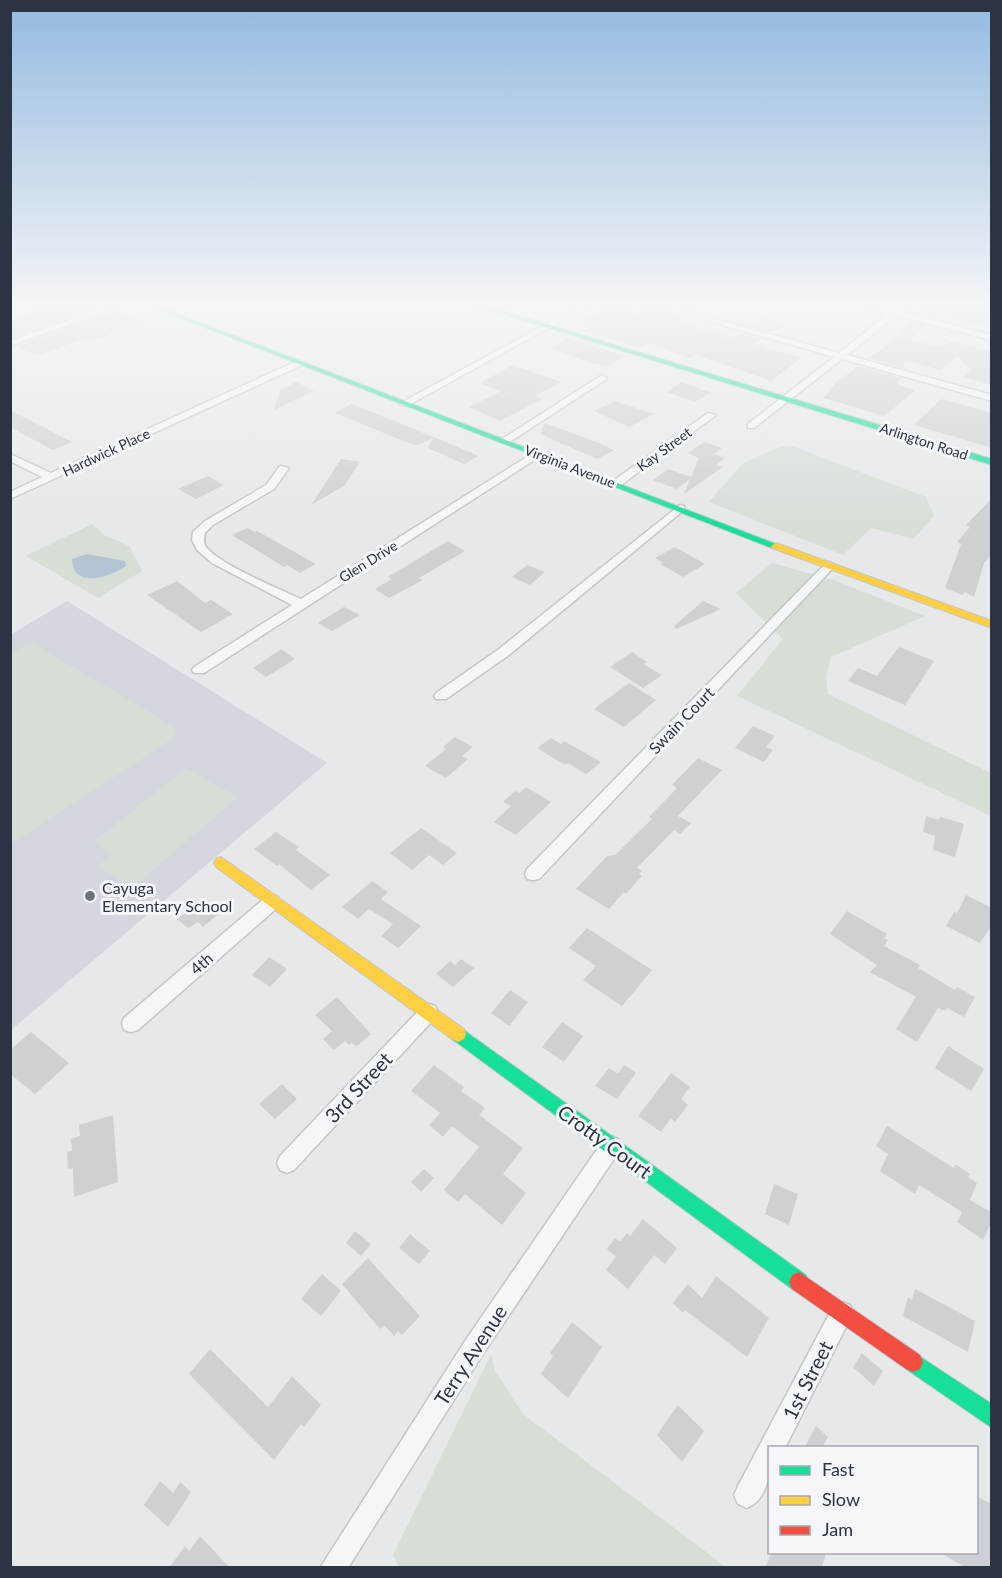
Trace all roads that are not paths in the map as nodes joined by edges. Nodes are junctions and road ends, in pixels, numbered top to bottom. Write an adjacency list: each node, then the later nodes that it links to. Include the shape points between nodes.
1 (265, 379): 18 (street, Hardwick Place)
2 (339, 379): 10 (street, Virginia Avenue)
3 (450, 379): 10 (street)
4 (601, 379): 13 (street)
5 (722, 379): 8 (street, Arlington Road)
6 (811, 379): 8 (street)
7 (922, 379): 9 (street)
8 (787, 398): 12 (street); 16 (street, Arlington Road)
9 (992, 398)
10 (404, 404): 13 (street, Virginia Avenue)
11 (711, 415): 19 (street, Kay Street)
12 (751, 426)
13 (504, 441): 14 (street, Virginia Avenue)
14 (538, 453): 19 (street, Virginia Avenue); 23 (street, Glen Drive)
15 (10, 457): 18 (street)
16 (992, 462)
17 (284, 468): 23 (street, via 270,487 209,523 199,532 198,540 216,561)
18 (50, 477): 20 (street, Hardwick Place)
19 (617, 483): 21 (street, Virginia Avenue)
20 (10, 496)
21 (680, 508): 22 (street, Virginia Avenue); 26 (street, via 504,652)
22 (829, 566): 24 (street, Virginia Avenue); 28 (street, Swain Court)
23 (300, 604): 25 (street, Glen Drive)
24 (992, 625)
25 (200, 670)
26 (441, 696)
27 (220, 863): 29 (street, Crotty Court)
28 (533, 874)
29 (272, 902): 30 (street, Crotty Court); 31 (street, 4th)
30 (429, 1012): 32 (street, Crotty Court); 33 (street, 3rd Street)
31 (131, 1024)
32 (611, 1146): 34 (street, Crotty Court); 39 (street, Terry Avenue, via 473,1349)
33 (287, 1163)
34 (842, 1312): 35 (street, Crotty Court); 36 (street, 1st Street)
35 (992, 1417)
36 (773, 1446)
37 (768, 1456): 38 (street)
38 (747, 1495)
39 (333, 1568)

